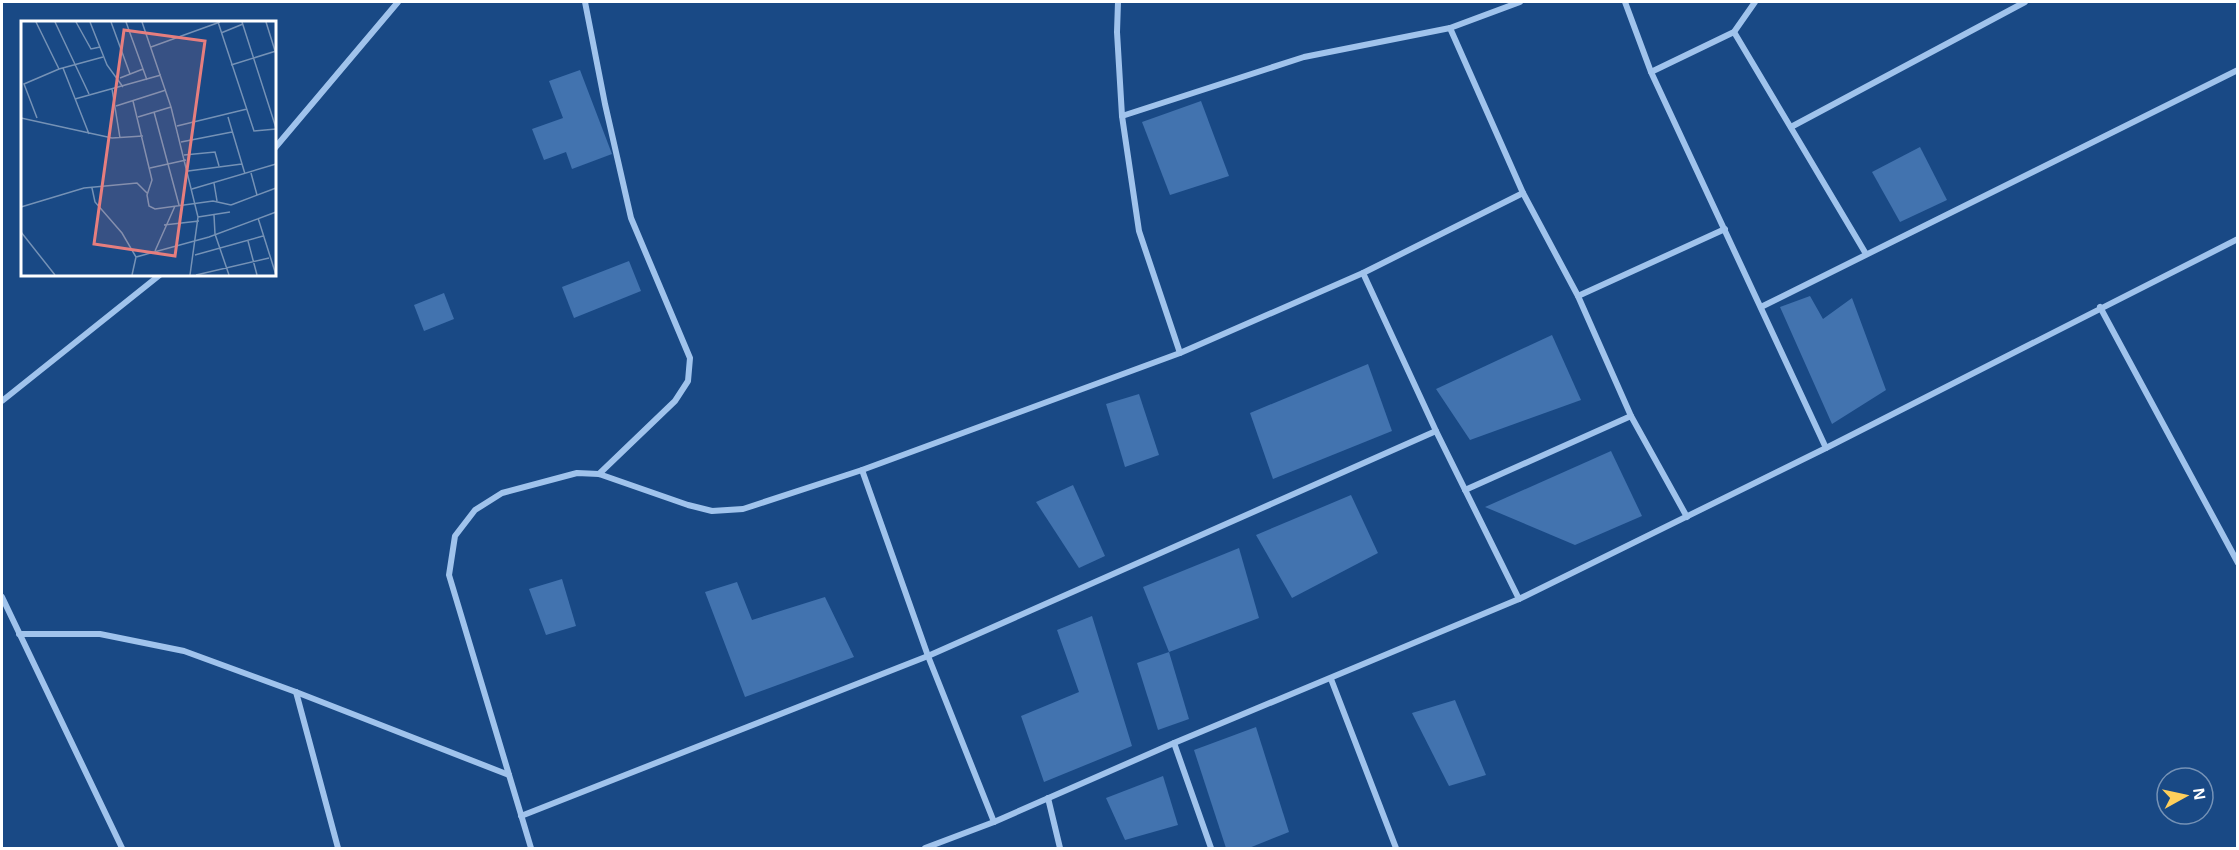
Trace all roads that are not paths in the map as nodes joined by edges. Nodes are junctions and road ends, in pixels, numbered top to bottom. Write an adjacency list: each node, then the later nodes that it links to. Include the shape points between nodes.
1 (398, 2): 14 (street)
2 (585, 2): 30 (street, via 631,218 690,358 688,381 675,401)
3 (1118, 2): 12 (street)
4 (1520, 2): 8 (street)
5 (1625, 2): 11 (street)
6 (1755, 2): 9 (street)
7 (2025, 2): 13 (street)
8 (1450, 28): 12 (street, via 1304,57); 15 (street)
9 (1734, 32): 11 (street); 13 (street)
10 (2238, 70): 18 (street)
11 (1651, 72): 16 (street)
12 (1122, 116): 24 (street, via 1139,231)
13 (1791, 127): 18 (street)
14 (276, 147)
15 (1523, 193): 19 (street); 21 (street)
16 (1725, 229): 21 (street); 22 (street)
17 (2238, 239): 23 (street)
18 (1866, 254): 22 (street)
19 (1363, 273): 24 (street); 27 (street)
20 (158, 276): 25 (street)
21 (1578, 296): 26 (street)
22 (1761, 306): 28 (street)
23 (2100, 307): 28 (street); 33 (street)
24 (1180, 353): 29 (street)
25 (2, 401)
26 (1631, 416): 31 (street); 32 (street)
27 (1436, 431): 31 (street); 37 (street)
28 (1826, 448): 32 (street)
29 (862, 470): 30 (street, via 743,509 712,511); 37 (street)
30 (599, 474): 41 (street, via 577,473 502,493 475,510 455,536 449,575)
31 (1465, 490): 35 (street)
32 (1687, 517): 35 (street)
33 (2238, 563)
34 (2, 597): 36 (street)
35 (1519, 599): 38 (street)
36 (19, 634): 39 (street, via 99,634 184,651); 45 (street)
37 (928, 656): 43 (street); 44 (street)
38 (1331, 679): 40 (street); 51 (street)
39 (296, 692): 41 (street); 46 (street)
40 (1174, 743): 42 (street); 50 (street)
41 (509, 775): 43 (street)
42 (1048, 798): 44 (street); 49 (street)
43 (521, 816): 47 (street)
44 (994, 822): 48 (street)
45 (122, 849)
46 (338, 849)
47 (531, 849)
48 (926, 849)
49 (1060, 849)
50 (1211, 849)
51 (1396, 849)

